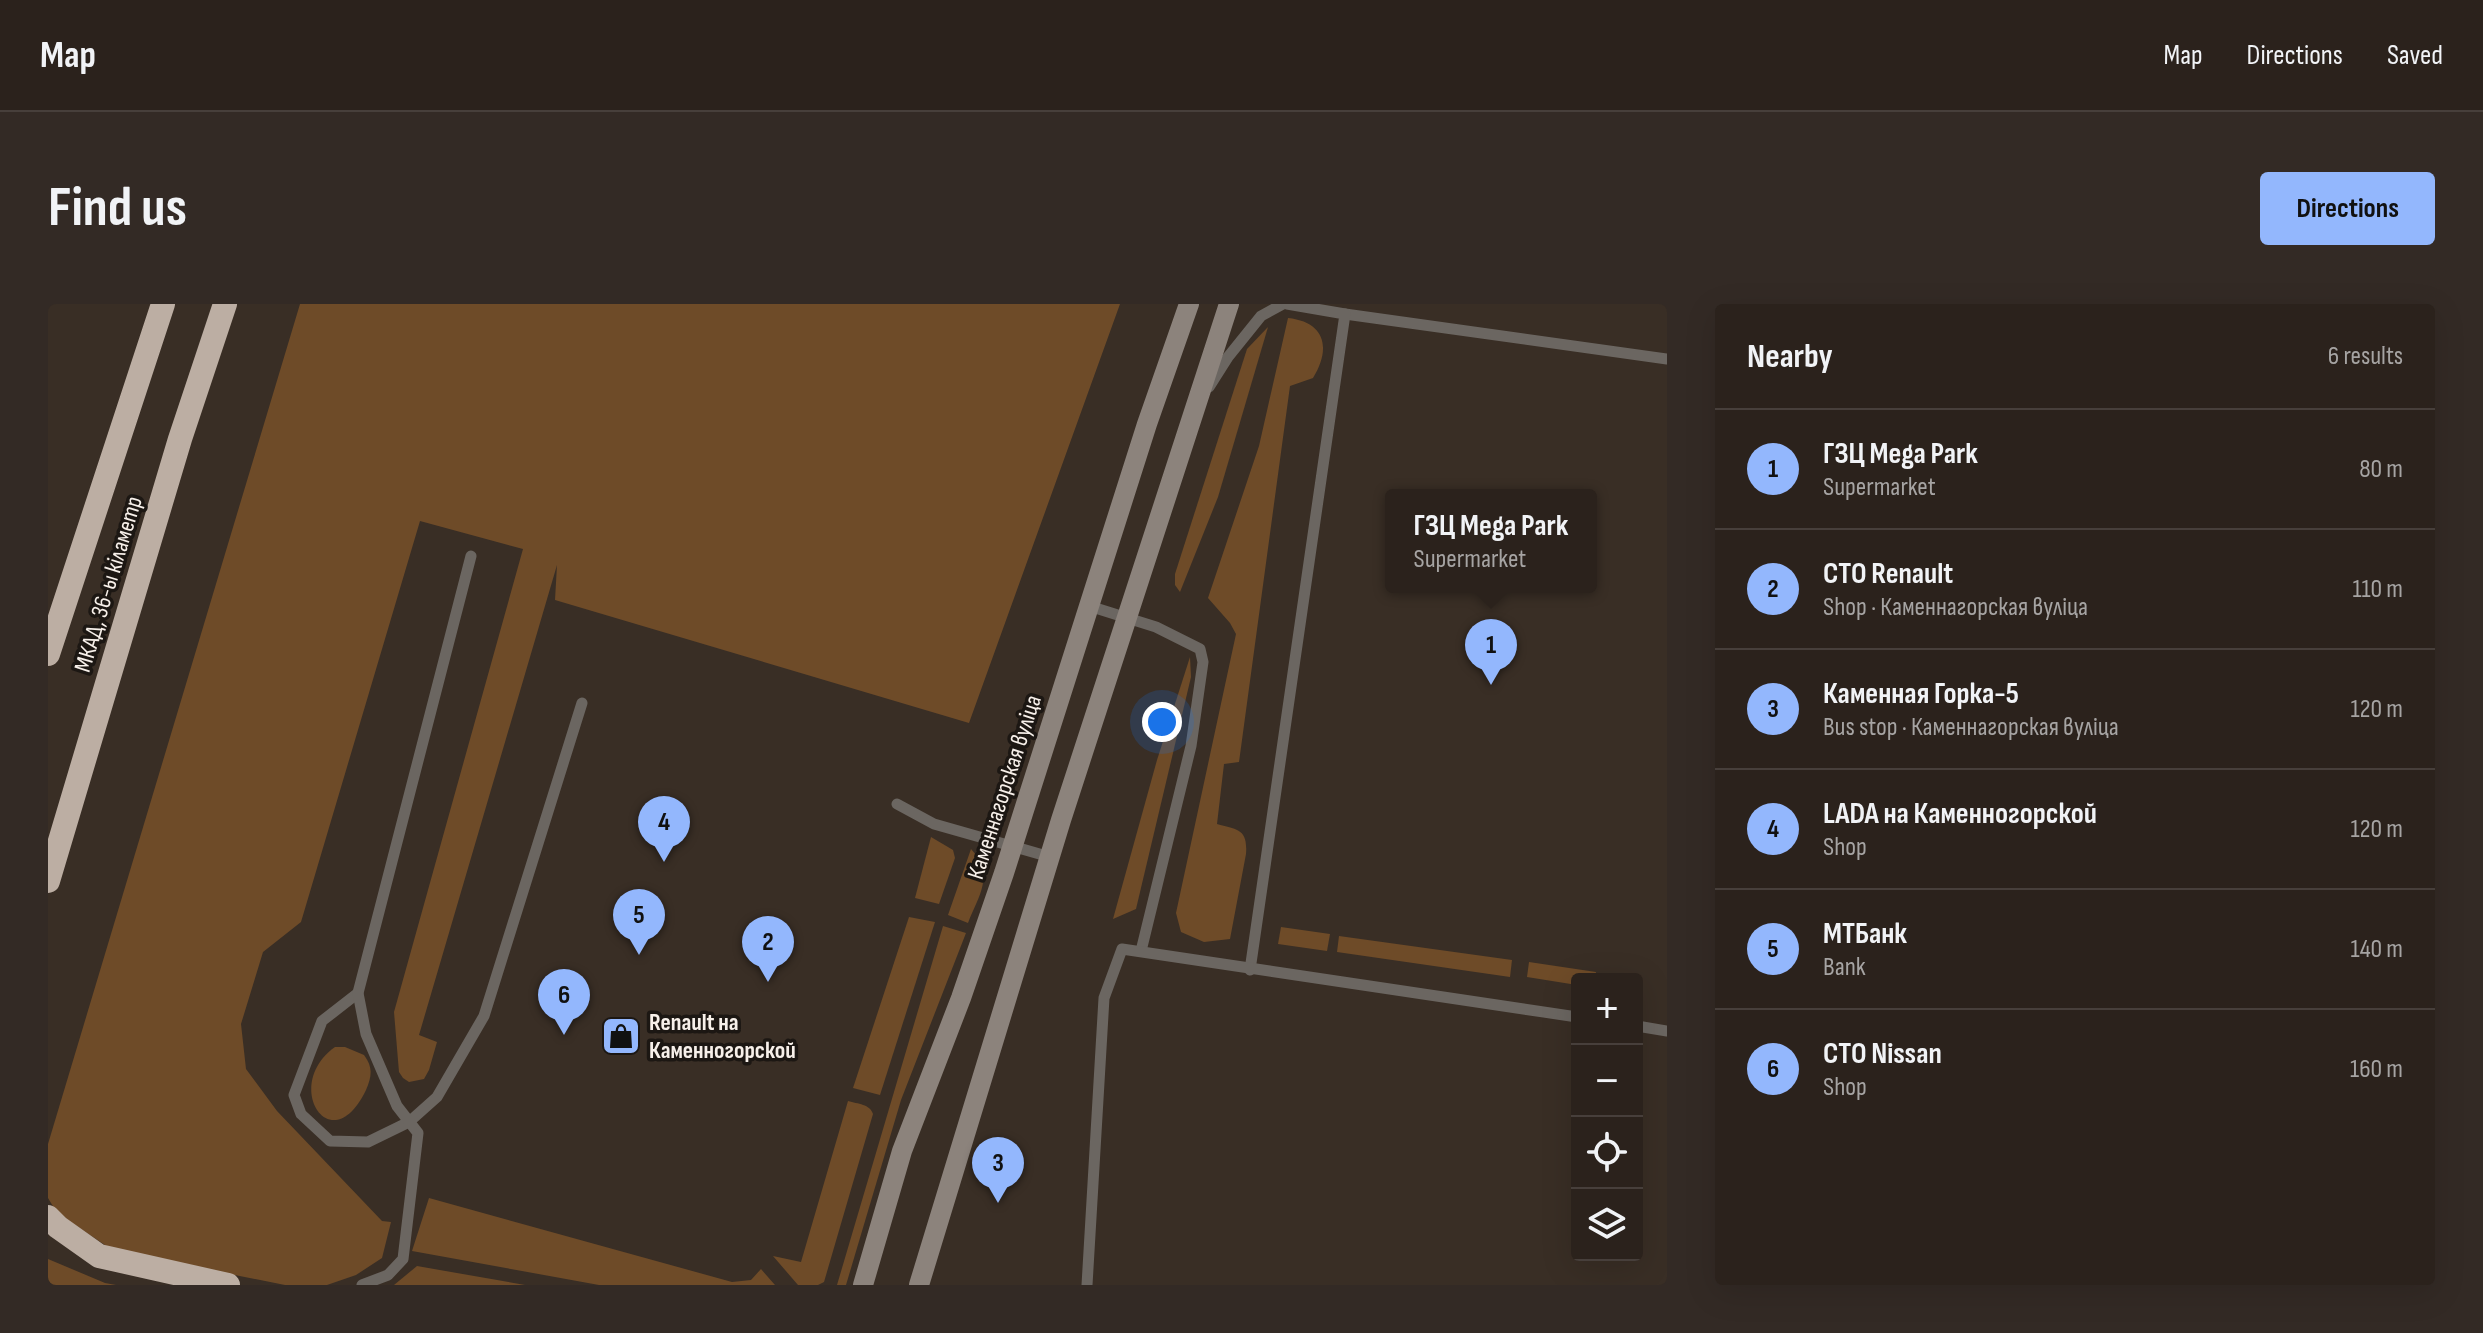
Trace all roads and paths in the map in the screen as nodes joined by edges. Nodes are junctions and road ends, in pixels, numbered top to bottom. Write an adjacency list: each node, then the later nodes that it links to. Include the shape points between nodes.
1 (163, 304): 12 (highway, МКАД, 36-ы кіламетр)
2 (225, 304): 17 (highway, МКАД, 36-ы кіламетр)
3 (1189, 304): 10 (main road, Каменнагорская вуліца)
4 (1229, 304): 8 (main road)
5 (1285, 304): 6 (lane); 8 (lane, via 1261,316)
6 (1345, 314): 7 (lane); 19 (lane)
7 (1667, 359)
8 (1192, 415): 11 (main road)
9 (471, 556): 20 (lane)
10 (1089, 606): 11 (lane); 15 (main road, Каменнагорская вуліца)
11 (1126, 619): 16 (main road); 18 (lane, via 1200,649 1203,662 1191,746)
12 (48, 654)
13 (582, 703): 24 (lane, via 484,1016 437,1097)
14 (897, 804): 15 (lane, via 934,824)
15 (1013, 846): 16 (lane); 28 (main road, Каменнагорская вуліца, via 902,1151)
16 (1050, 857): 29 (main road)
17 (48, 881)
18 (1141, 951): 19 (lane); 30 (lane, via 1122,949 1104,998)
19 (1250, 970): 21 (lane)
20 (358, 993): 24 (lane, via 366,1034); 24 (lane, via 322,1021 294,1095 301,1114 330,1141 368,1142)
21 (1571, 1016)
22 (1643, 1027): 23 (lane)
23 (1667, 1031)
24 (409, 1122): 27 (lane, via 418,1133 403,1259 388,1275)
25 (48, 1217): 26 (highway, via 99,1256)
26 (228, 1285)
27 (362, 1285)
28 (863, 1285)
29 (919, 1285)
30 (1087, 1285)

